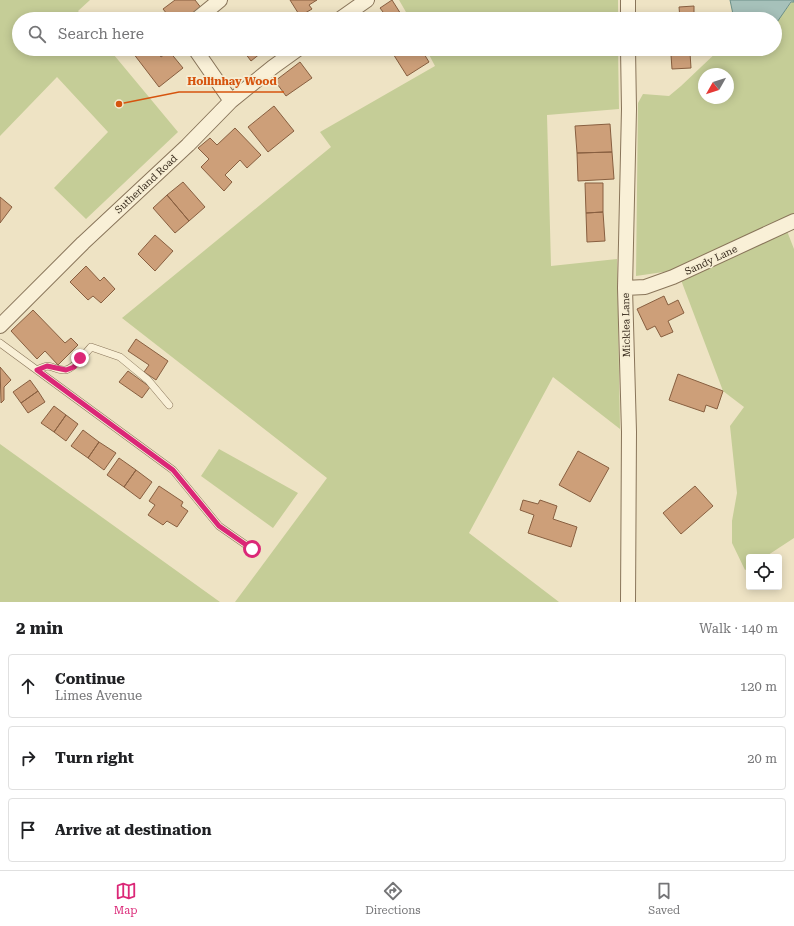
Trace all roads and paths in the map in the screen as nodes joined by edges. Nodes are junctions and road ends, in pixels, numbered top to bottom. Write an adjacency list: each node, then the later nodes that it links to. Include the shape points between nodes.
1 (220, 0): 4 (street)
2 (367, 0): 5 (street)
3 (628, 0): 6 (street)
4 (205, 12)
5 (350, 12)
6 (628, 12)
7 (200, 56): 10 (street)
8 (288, 56): 10 (street, Sutherland Road)
9 (628, 56): 12 (street, Micklea Lane)
10 (231, 101): 13 (street, Sutherland Road)
11 (794, 221): 12 (street, Sandy Lane, via 673,277 645,287)
12 (625, 288): 18 (street, Micklea Lane, via 629,432)
13 (0, 326)
14 (0, 343): 15 (lane)
15 (37, 370): 16 (lane, via 47,366 66,370 74,367 91,347 120,357 148,380); 17 (lane, via 173,470 219,526)
16 (169, 405)
17 (252, 549)
18 (628, 602)

